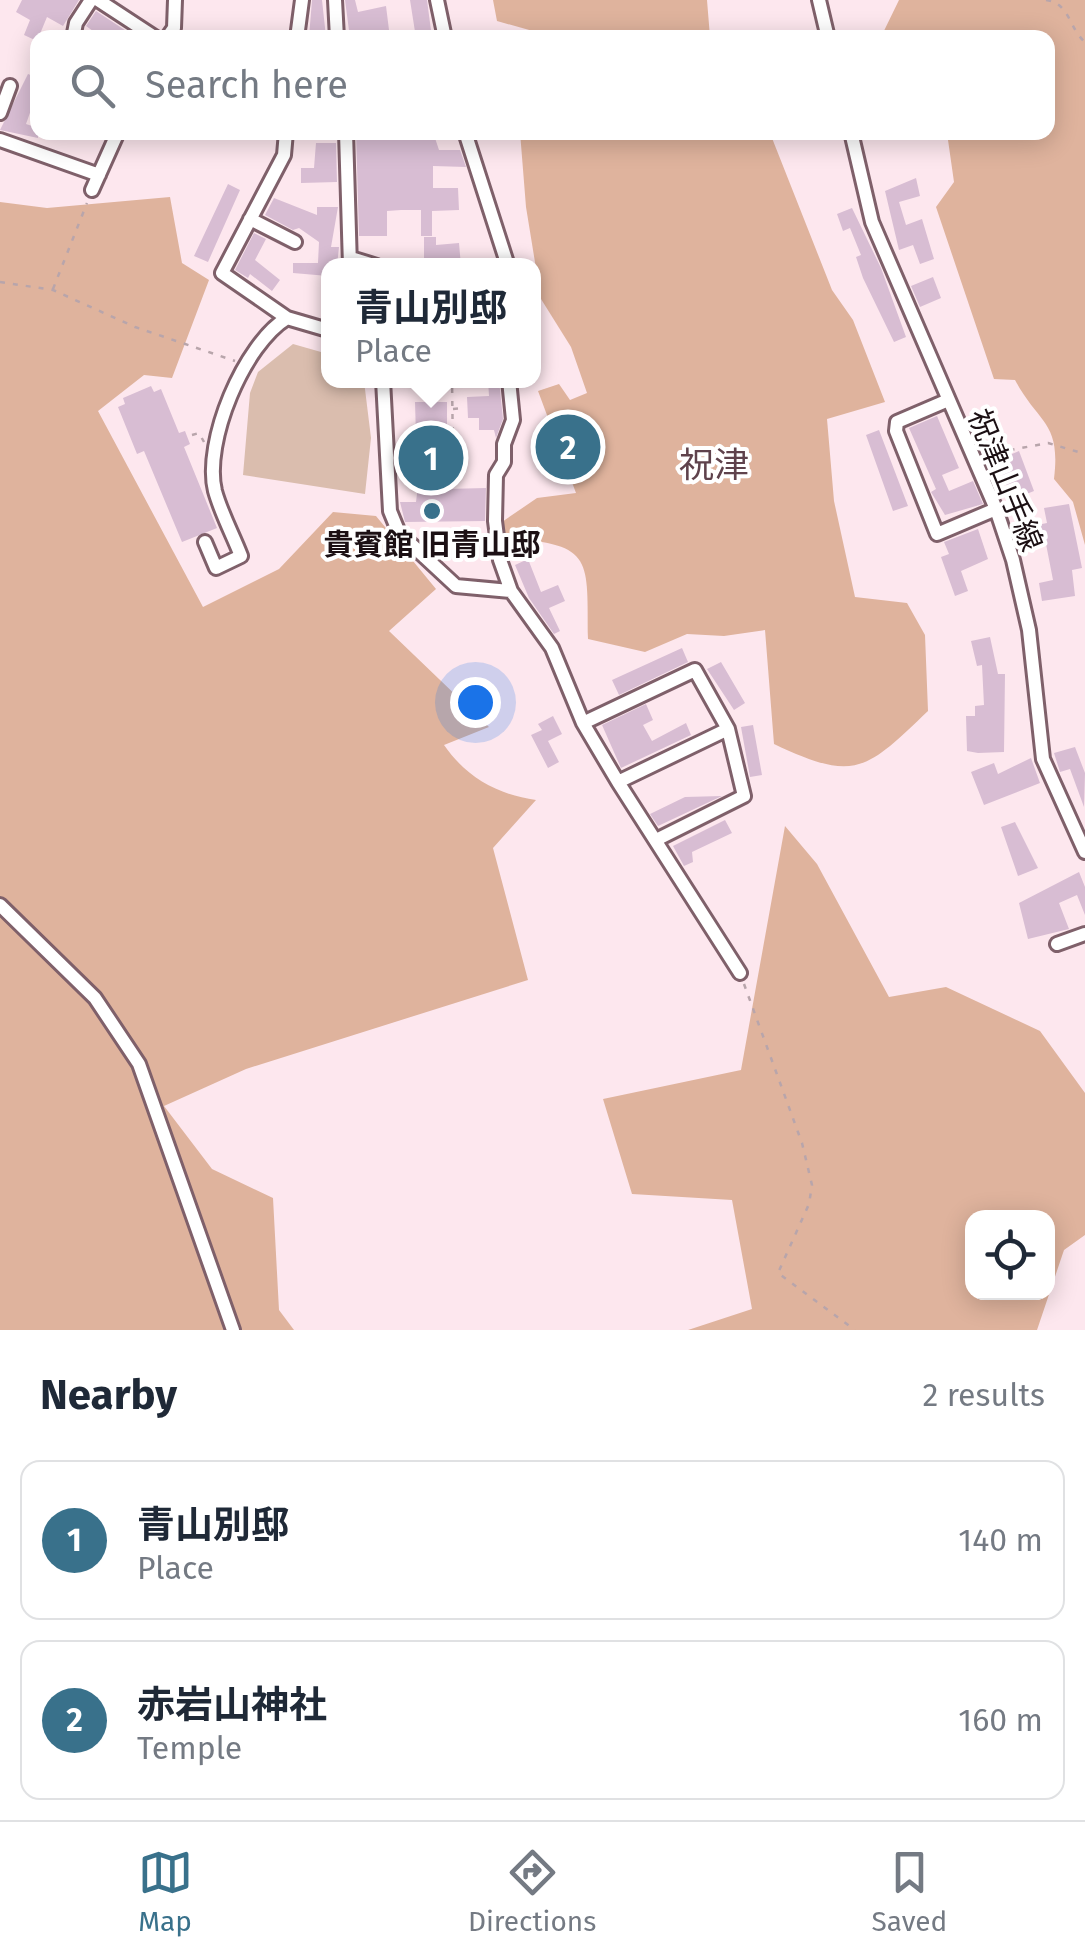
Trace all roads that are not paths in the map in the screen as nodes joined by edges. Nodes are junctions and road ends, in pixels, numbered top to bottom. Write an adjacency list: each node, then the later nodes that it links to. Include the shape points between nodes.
1 (95, 0): 7 (street); 8 (street)
2 (176, 0): 10 (street)
3 (302, 0): 11 (street)
4 (335, 0): 12 (street)
5 (437, 0): 13 (street)
6 (820, 0): 14 (street)
7 (114, 5): 9 (street)
8 (78, 30)
9 (146, 30)
10 (172, 30)
11 (298, 30)
12 (337, 30)
13 (443, 30)
14 (826, 30)
15 (10, 86): 16 (street)
16 (0, 113)
17 (0, 140): 23 (street)
18 (114, 140): 23 (street)
19 (285, 140): 25 (street)
20 (346, 140): 27 (street)
21 (468, 140): 28 (street)
22 (853, 140): 33 (street, 祝津山手線, via 872,222)
23 (99, 175): 24 (street)
24 (92, 190)
25 (250, 219): 26 (street); 29 (street, via 222,272)
26 (296, 242)
27 (350, 258)
28 (505, 258)
29 (287, 318): 30 (street); 35 (street, via 246,364 218,432 215,489 241,556 216,568)
30 (321, 328)
31 (383, 388): 36 (street, via 390,511 398,533 456,586)
32 (510, 388): 36 (street, via 513,420 496,475 495,521)
33 (946, 401): 34 (street, 祝津山手線); 34 (street, via 897,422 896,431 937,534)
34 (996, 509): 41 (street, 祝津山手線, via 1029,630 1043,759)
35 (205, 542)
36 (511, 591): 37 (street, via 552,648)
37 (583, 723): 38 (street, via 695,670); 39 (street)
38 (728, 729): 39 (street); 40 (street, via 744,796)
39 (618, 782): 40 (street)
40 (656, 840): 45 (street)
41 (1085, 852)
42 (0, 905): 46 (street, via 95,998 139,1064)
43 (1085, 934): 44 (street)
44 (1057, 944)
45 (740, 973)
46 (232, 1330)

